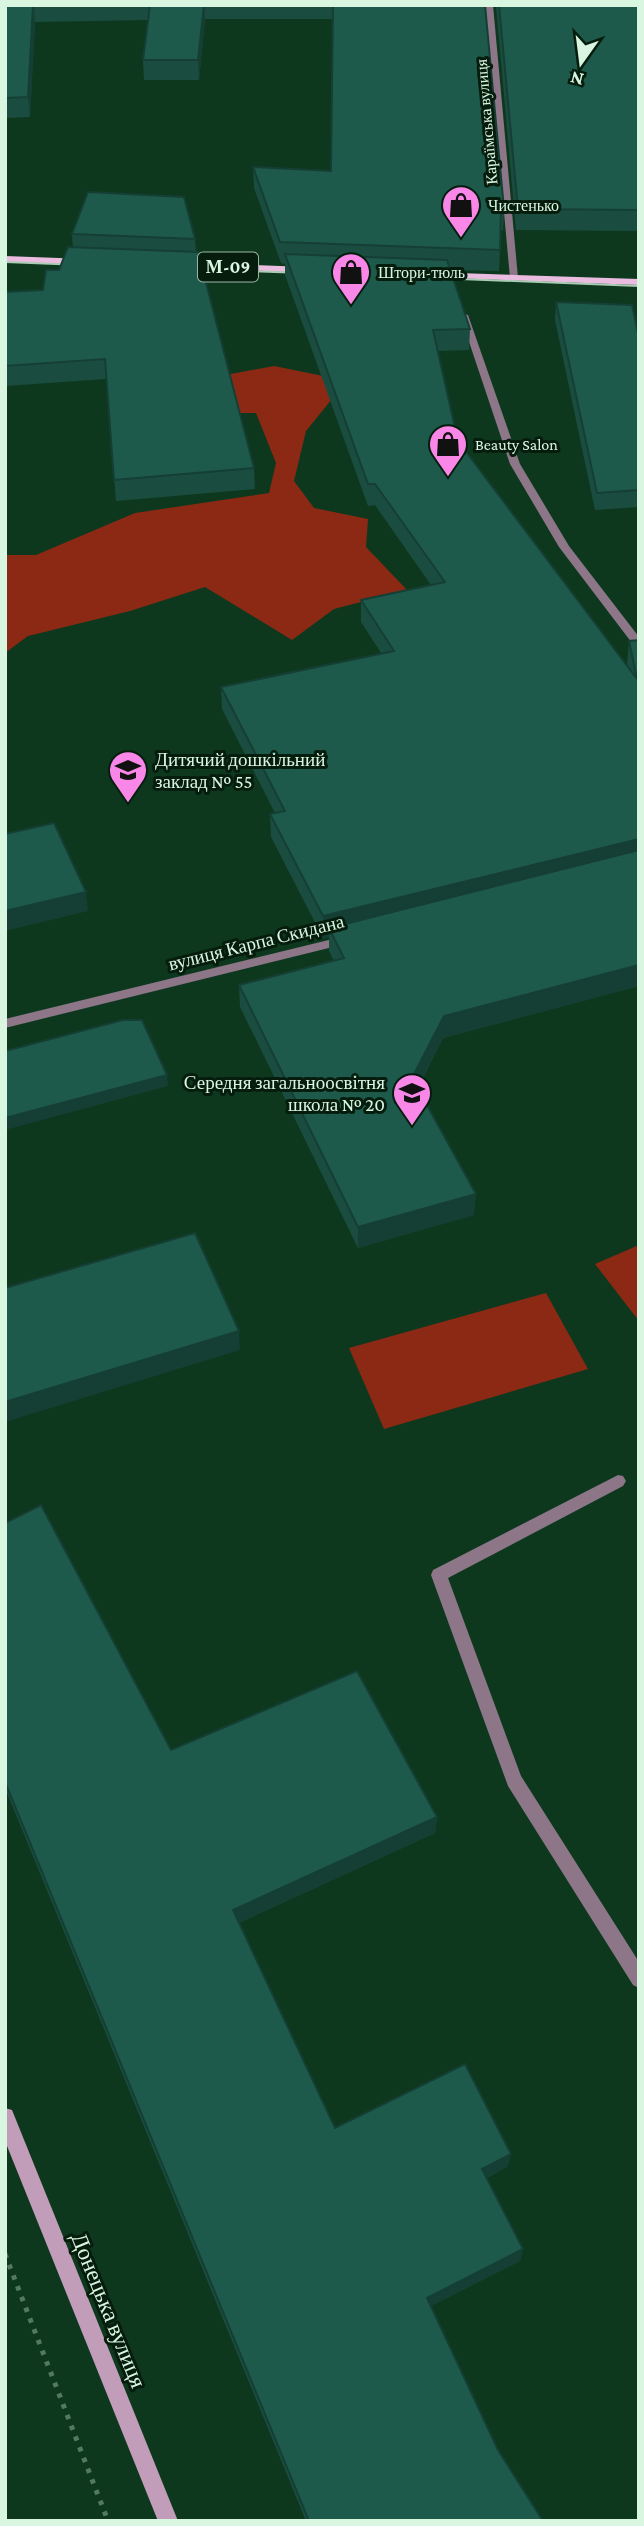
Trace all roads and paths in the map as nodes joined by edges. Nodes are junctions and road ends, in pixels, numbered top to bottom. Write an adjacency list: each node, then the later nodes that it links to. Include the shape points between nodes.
1 (489, 5): 8 (street, Караїмська вулиця)
2 (5, 259): 3 (main road)
3 (103, 262)
4 (172, 265): 5 (main road, М-09)
5 (312, 270)
6 (409, 274): 7 (main road)
7 (451, 275): 8 (main road); 10 (street)
8 (514, 278): 9 (main road)
9 (639, 282)
10 (455, 288)
11 (461, 307): 12 (street, via 514,464 564,547)
12 (639, 645)
13 (356, 937): 14 (street, вулиця Карпа Скидана)
14 (5, 1024)
15 (618, 1481): 16 (street, via 439,1575 514,1780)
16 (639, 1979)
17 (5, 2117): 20 (street, Донецька вулиця)
18 (5, 2254): 19 (path)
19 (108, 2521)
20 (168, 2521)

